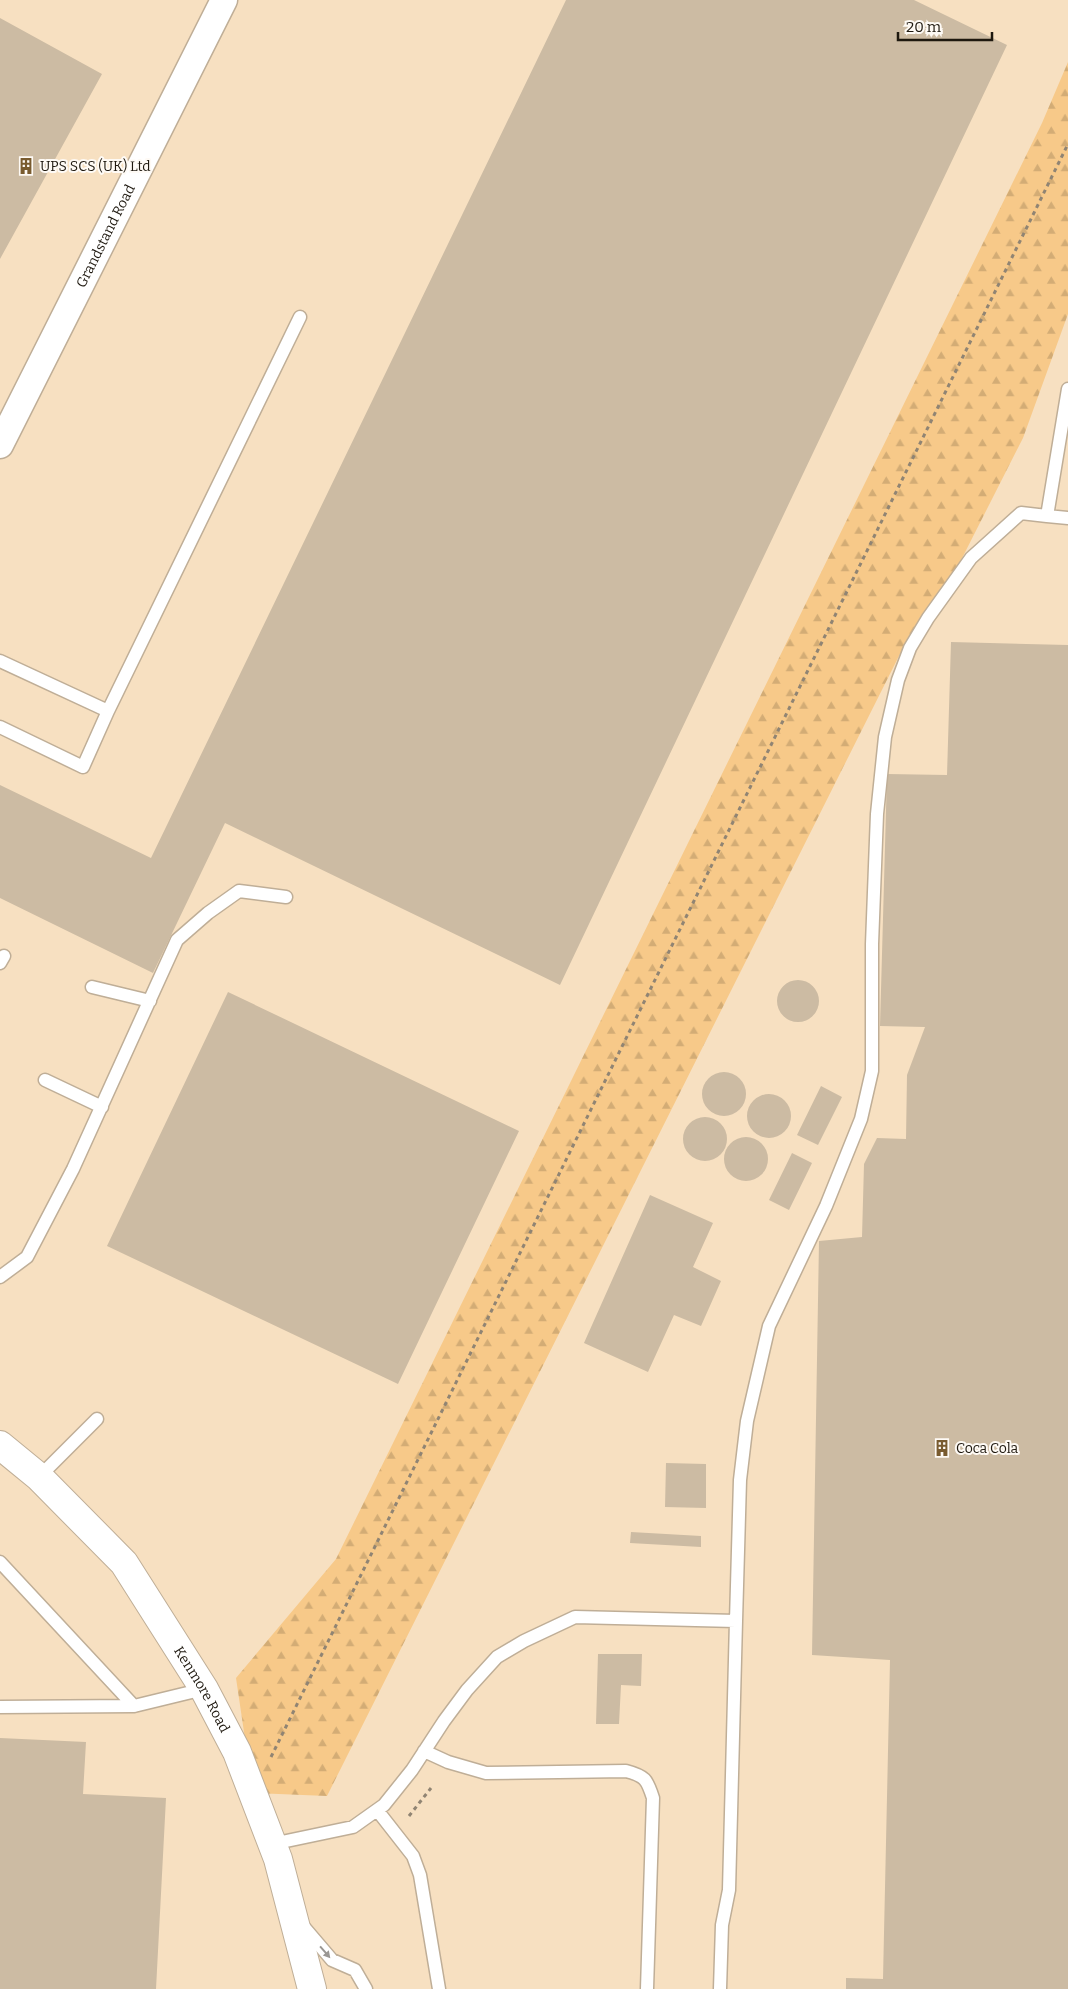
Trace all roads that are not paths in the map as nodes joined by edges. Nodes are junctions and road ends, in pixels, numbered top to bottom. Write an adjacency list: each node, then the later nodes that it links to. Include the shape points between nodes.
1 (224, 0): 4 (street, Grandstand Road)
2 (300, 317): 8 (lane)
3 (1068, 389): 5 (lane)
4 (0, 445)
5 (1046, 516): 6 (lane); 20 (lane, via 1021,513 971,558 910,648 898,680 885,737 877,814 872,1071 861,1119 826,1206 769,1326 747,1421 740,1480)
6 (1068, 518)
7 (0, 661): 8 (lane)
8 (108, 711): 9 (lane, via 82,767)
9 (0, 727)
10 (286, 897): 12 (lane, via 239,891 208,913 177,940)
11 (92, 987): 12 (lane)
12 (150, 1001): 14 (lane)
13 (45, 1080): 14 (lane)
14 (102, 1107): 15 (lane, via 27,1257)
15 (0, 1277)
16 (97, 1418): 18 (lane)
17 (0, 1445): 18 (street, Kenmore Road)
18 (39, 1477): 21 (street, Kenmore Road, via 124,1563)
19 (0, 1562): 22 (lane)
20 (736, 1621): 24 (lane, via 575,1617 497,1657 467,1690); 32 (lane, via 729,1890 722,1925)
21 (204, 1689): 22 (lane); 26 (street, Kenmore Road, via 237,1752)
22 (134, 1706): 23 (lane)
23 (0, 1707)
24 (424, 1751): 25 (lane); 31 (lane, via 486,1773 626,1770 640,1774 648,1782 653,1798)
25 (377, 1810): 26 (lane, via 353,1827); 30 (lane, via 413,1856 420,1875)
26 (272, 1844): 27 (street, Kenmore Road)
27 (293, 1915): 28 (street, Kenmore Road); 29 (lane, one-way to 29, via 332,1960 355,1970)
28 (312, 1989)
29 (366, 1989)
30 (438, 1989)
31 (647, 1989)
32 (720, 1989)

